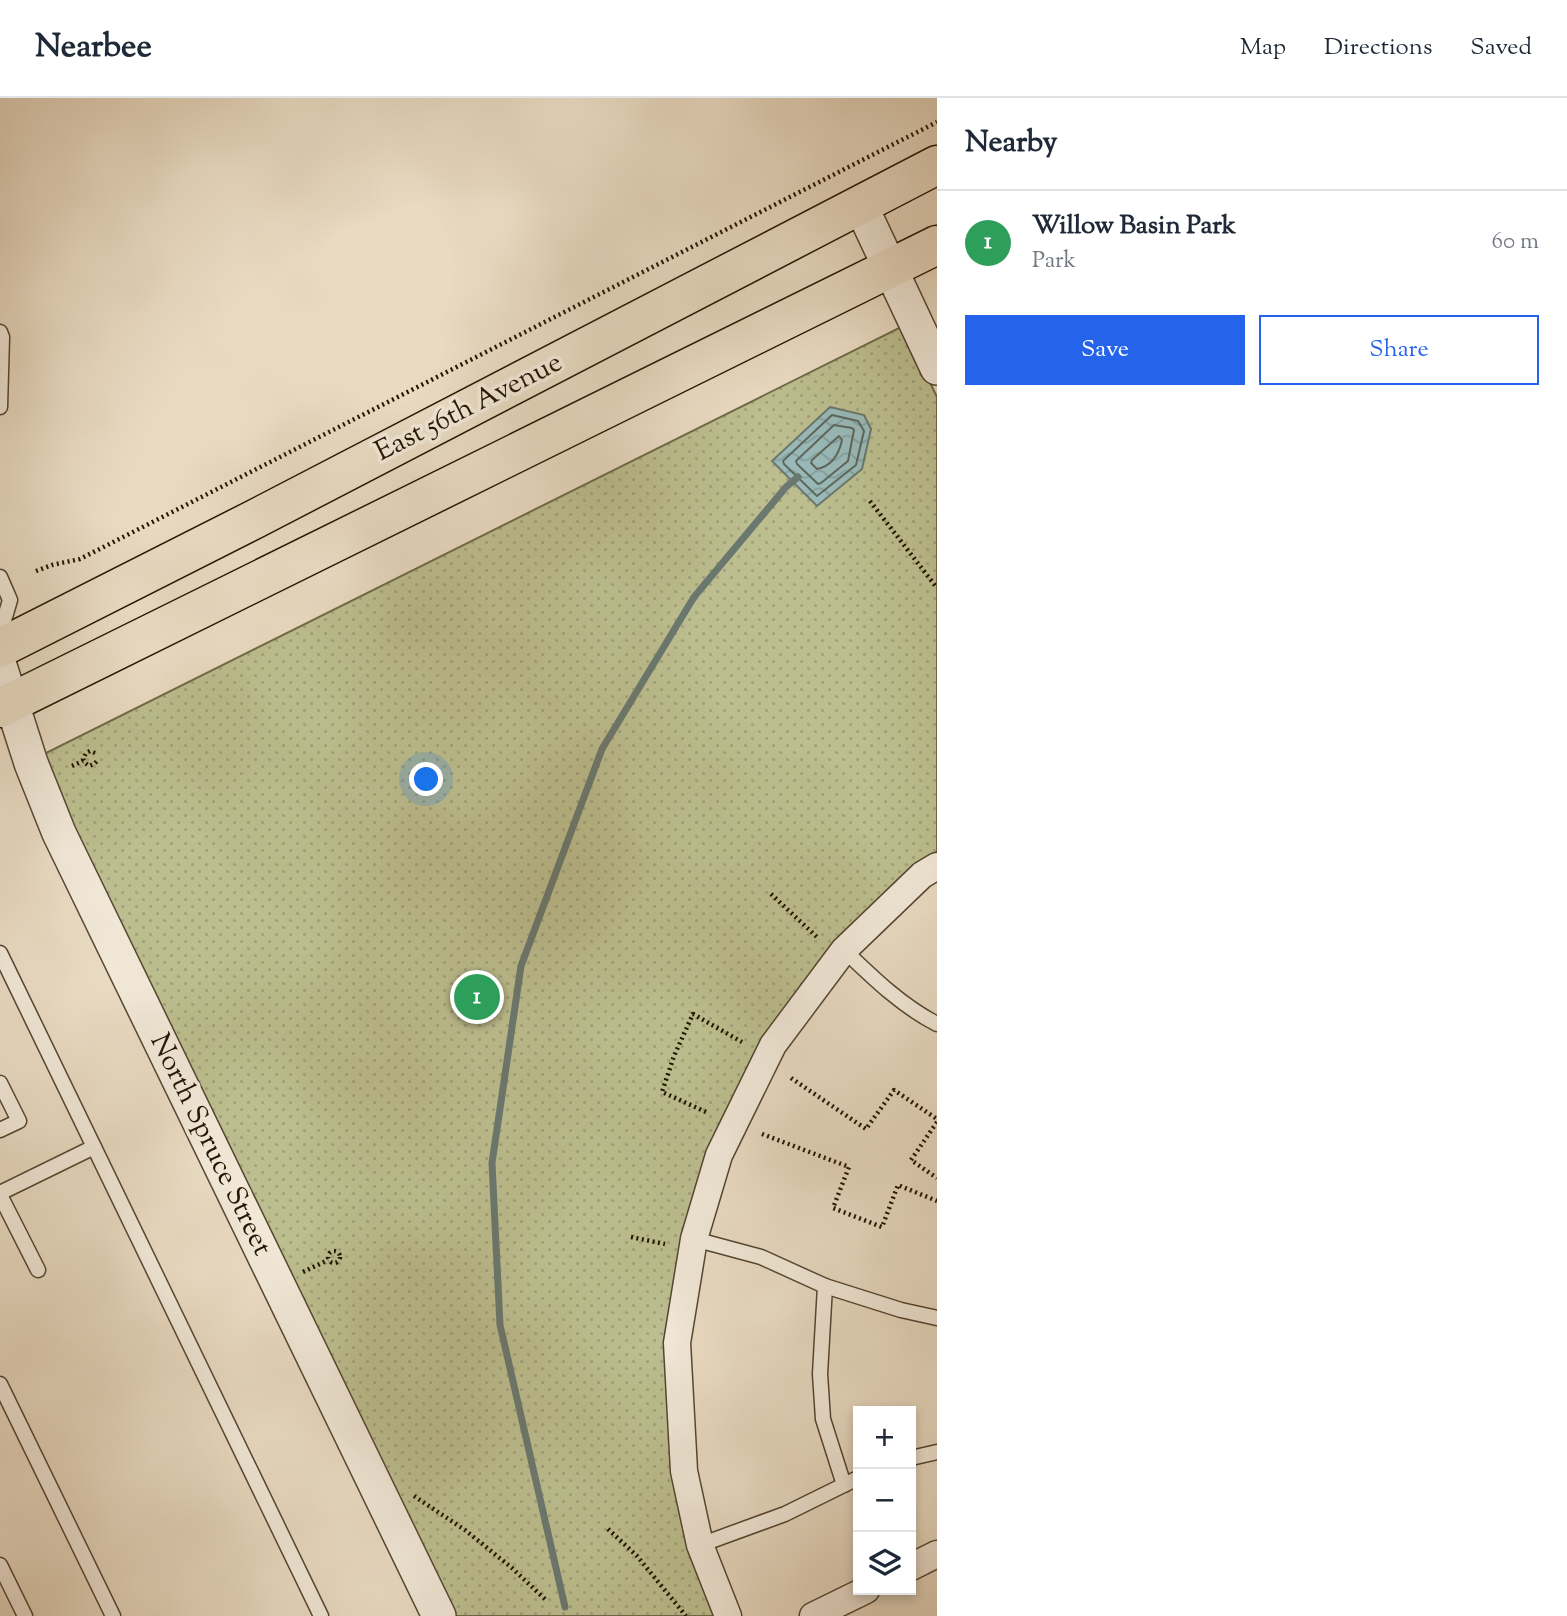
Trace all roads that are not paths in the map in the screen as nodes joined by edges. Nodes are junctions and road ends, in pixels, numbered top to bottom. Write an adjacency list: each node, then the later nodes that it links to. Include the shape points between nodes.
1 (937, 165): 2 (main road, East 56th Avenue)
2 (860, 204): 4 (street); 10 (main road, East 56th Avenue)
3 (937, 245): 4 (main road)
4 (890, 268): 6 (street); 12 (main road)
5 (0, 332): 7 (lane)
6 (937, 368)
7 (0, 407)
8 (0, 577): 9 (lane, via 10,600)
9 (0, 634)
10 (0, 648)
11 (0, 666): 12 (street, North Spruce Street)
12 (6, 705): 38 (street, North Spruce Street, via 59,833)
13 (937, 866): 14 (street)
14 (844, 950): 16 (lane, via 880,985); 21 (street, via 773,1045 719,1155)
15 (0, 953): 19 (lane)
16 (937, 1024)
17 (0, 1083): 18 (lane, via 19,1121)
18 (0, 1130)
19 (94, 1147): 20 (lane); 37 (lane)
20 (0, 1194): 22 (lane)
21 (694, 1239): 23 (lane, via 761,1257); 30 (street, via 677,1343 684,1471)
22 (38, 1270)
23 (825, 1286): 24 (lane); 29 (lane, via 820,1374 823,1419)
24 (937, 1318)
25 (0, 1384): 36 (lane)
26 (937, 1452): 27 (lane)
27 (916, 1457)
28 (853, 1480): 29 (lane)
29 (844, 1485): 30 (lane, via 785,1514)
30 (700, 1545): 39 (street)
31 (937, 1554): 32 (street)
32 (916, 1564)
33 (0, 1565): 35 (lane)
34 (856, 1595): 40 (street)
35 (25, 1616)
36 (113, 1616)
37 (321, 1616)
38 (439, 1616)
39 (728, 1616)
40 (814, 1616)

